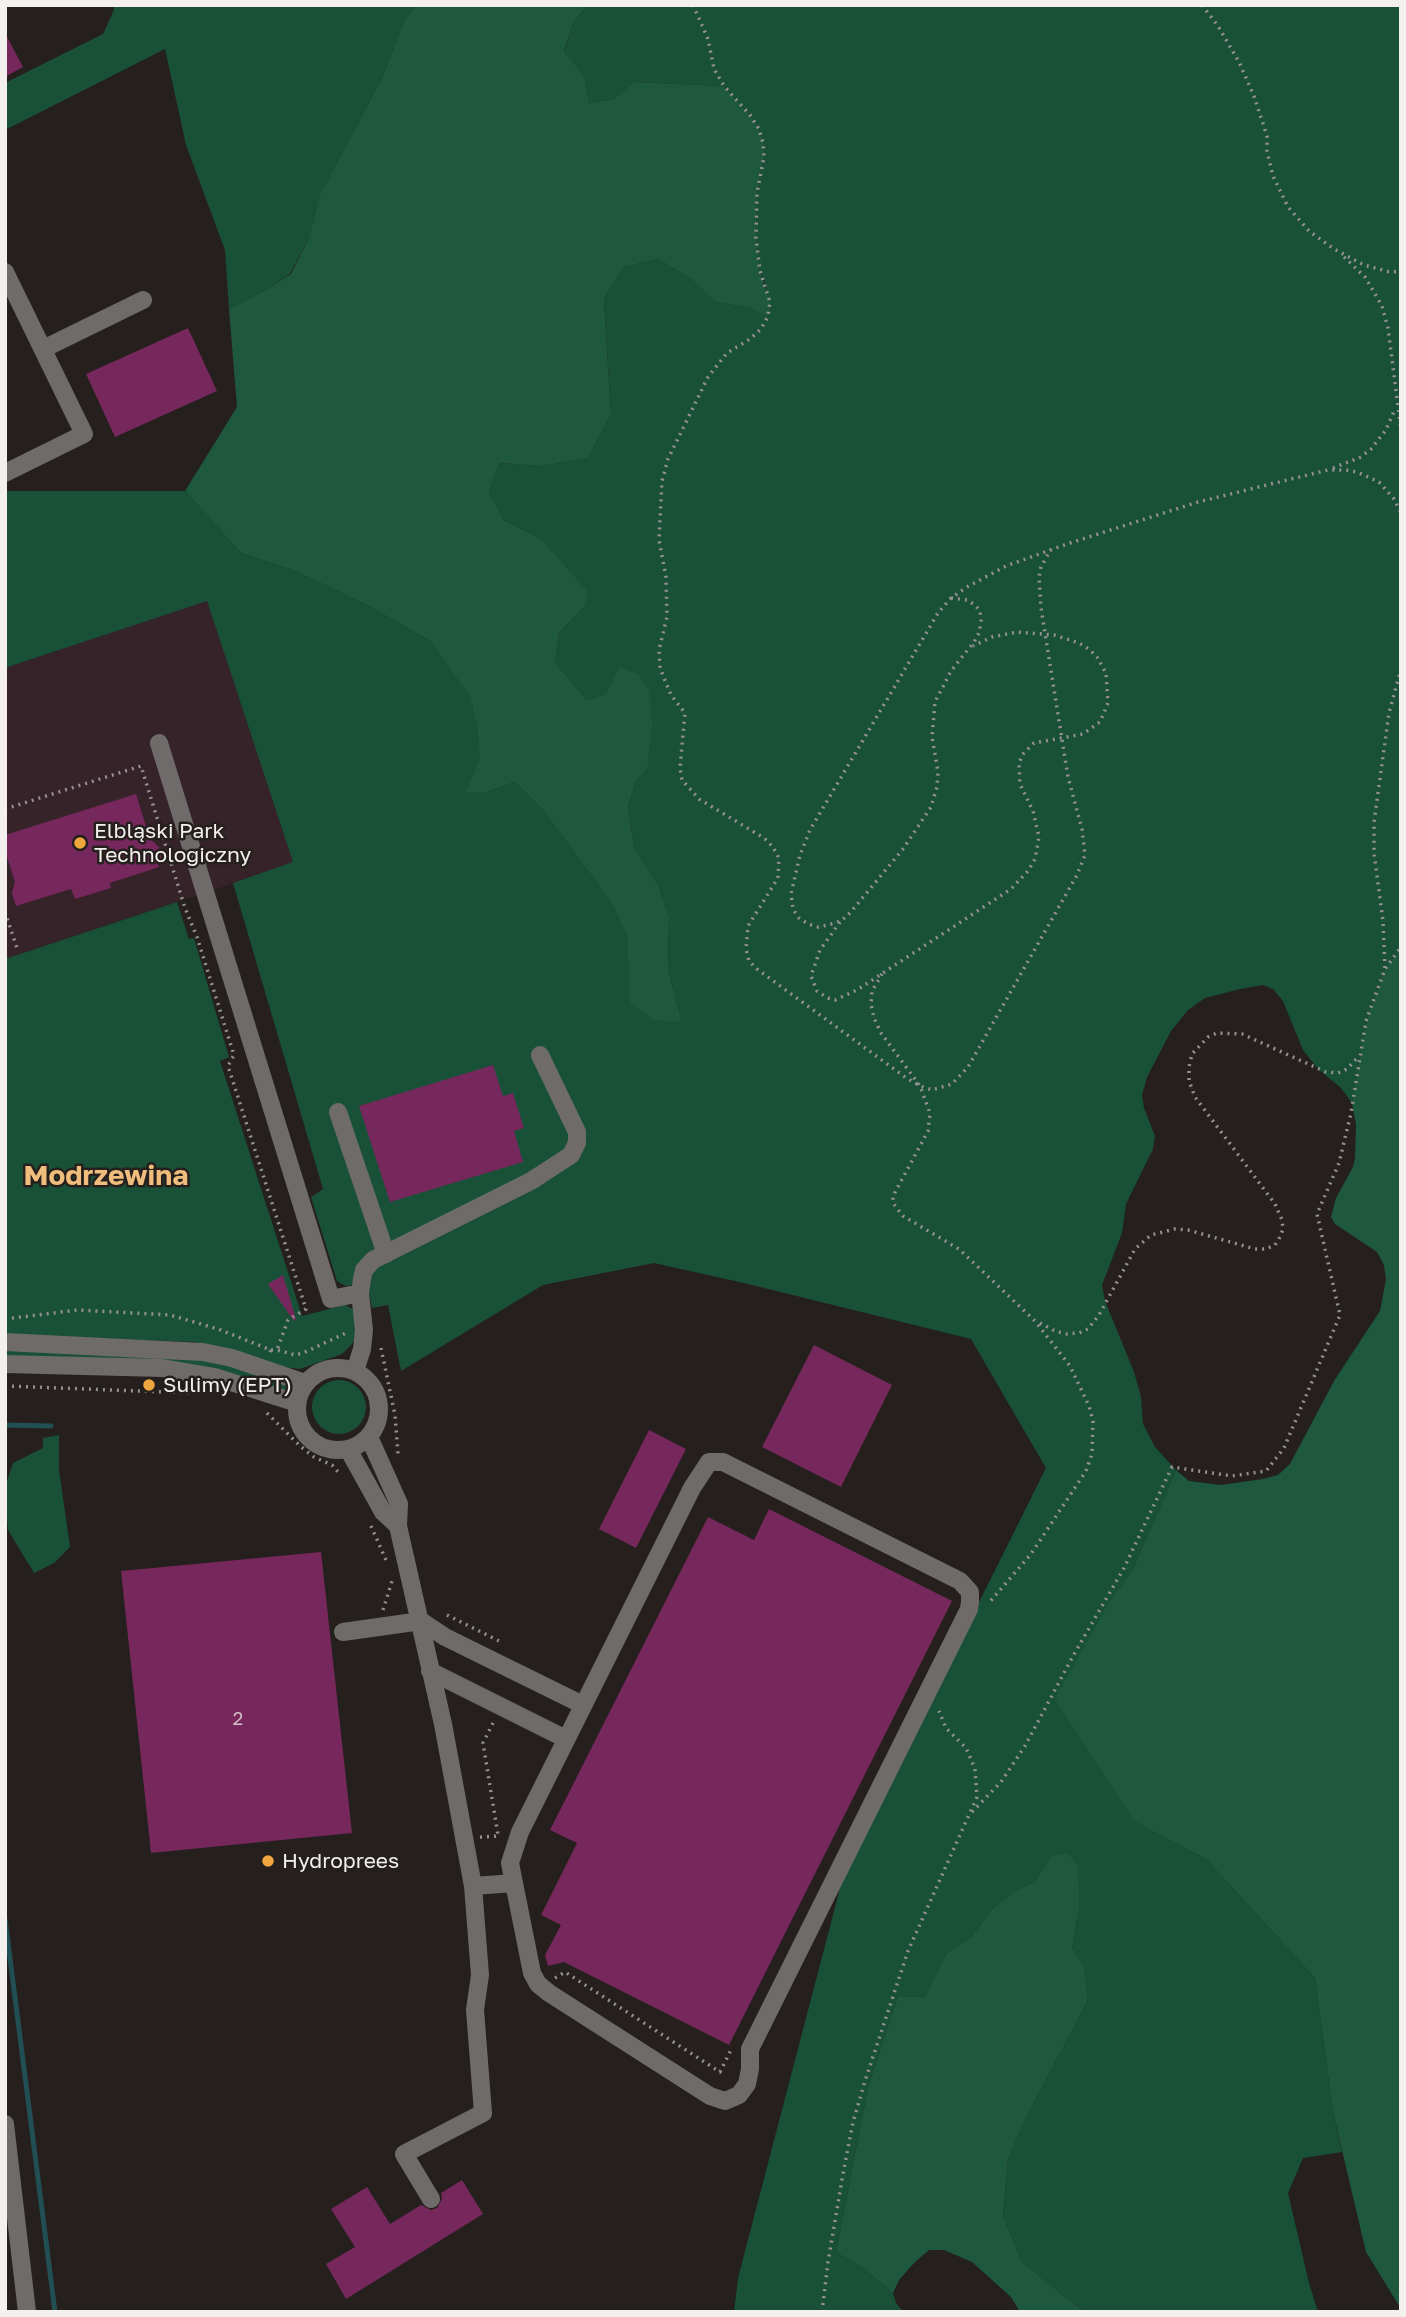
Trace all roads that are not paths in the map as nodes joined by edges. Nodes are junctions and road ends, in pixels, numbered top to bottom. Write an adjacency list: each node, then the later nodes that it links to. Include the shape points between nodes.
1 (5, 272): 3 (street)
2 (143, 300): 3 (street)
3 (43, 349): 4 (street, via 84,434)
4 (5, 473)
5 (159, 743): 9 (street, via 331,1299)
6 (540, 1055): 8 (street, via 577,1132 571,1156)
7 (338, 1112): 8 (street)
8 (386, 1254): 9 (street, via 364,1270)
9 (360, 1293): 12 (street, via 364,1330)
10 (5, 1342): 13 (street, via 204,1352)
11 (5, 1364): 14 (street, via 162,1368 215,1377)
12 (355, 1371): 13 (street, via 328,1368); 15 (street, via 376,1393 377,1423)
13 (305, 1383): 14 (street)
14 (297, 1403): 16 (street, via 297,1416 310,1440 321,1447)
15 (369, 1437): 16 (street); 17 (street, via 399,1504)
16 (348, 1449): 17 (street, via 383,1512)
17 (398, 1526): 18 (street)
18 (421, 1621): 19 (street); 20 (street); 21 (street)
19 (343, 1632)
20 (430, 1671): 22 (street); 24 (street)
21 (583, 1705): 22 (street); 23 (street, via 709,1462 723,1462 960,1581 970,1592 969,1609 750,2049 747,2084 739,2095 725,2101 710,2096 538,1984)
22 (566, 1739): 23 (street, via 520,1832 510,1863)
23 (513, 1876): 24 (street)
24 (472, 1882): 26 (street, via 480,1975 475,2010 483,2113 404,2154)
25 (5, 2124): 27 (street)
26 (431, 2199)
27 (27, 2312)

